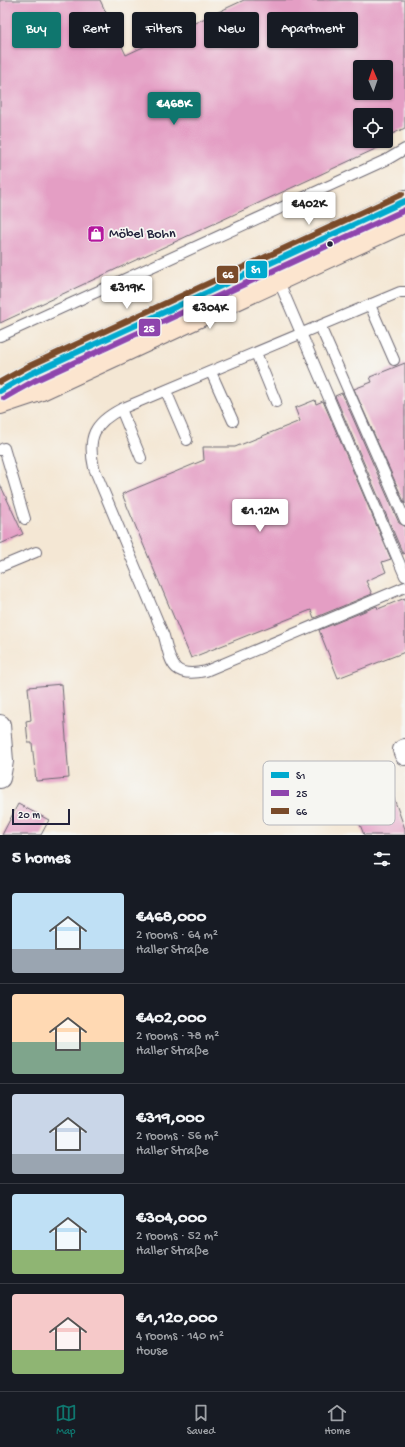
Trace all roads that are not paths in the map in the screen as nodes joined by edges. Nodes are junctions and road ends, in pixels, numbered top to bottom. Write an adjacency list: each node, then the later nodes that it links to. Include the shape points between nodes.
1 (405, 149): 9 (lane)
2 (405, 201): 4 (main road)
3 (405, 221): 4 (main road)
4 (274, 271): 8 (lane); 13 (main road, via 30,374); 16 (main road, via 39,390)
5 (405, 292): 6 (lane)
6 (370, 305): 7 (lane); 11 (lane)
7 (320, 326): 8 (lane); 23 (lane)
8 (300, 335): 10 (lane); 26 (lane)
9 (0, 336)
10 (256, 353): 12 (lane); 15 (lane)
11 (394, 360)
12 (211, 372): 14 (lane); 18 (lane)
13 (0, 390)
14 (166, 391): 17 (lane); 19 (lane)
15 (276, 402)
16 (0, 404)
17 (121, 409): 21 (lane); 27 (lane, via 105,417 96,429 91,444 91,456 164,636 168,658 174,667 184,672 206,671)
18 (233, 421)
19 (187, 440)
20 (0, 450): 22 (lane, via 4,448)
21 (141, 458)
22 (25, 518)
23 (405, 520)
24 (36, 552): 25 (lane)
25 (0, 567)
26 (405, 576)
27 (405, 587)
28 (0, 725): 31 (street, via 3,761)
29 (405, 749): 30 (street)
30 (405, 755)
31 (0, 778)

